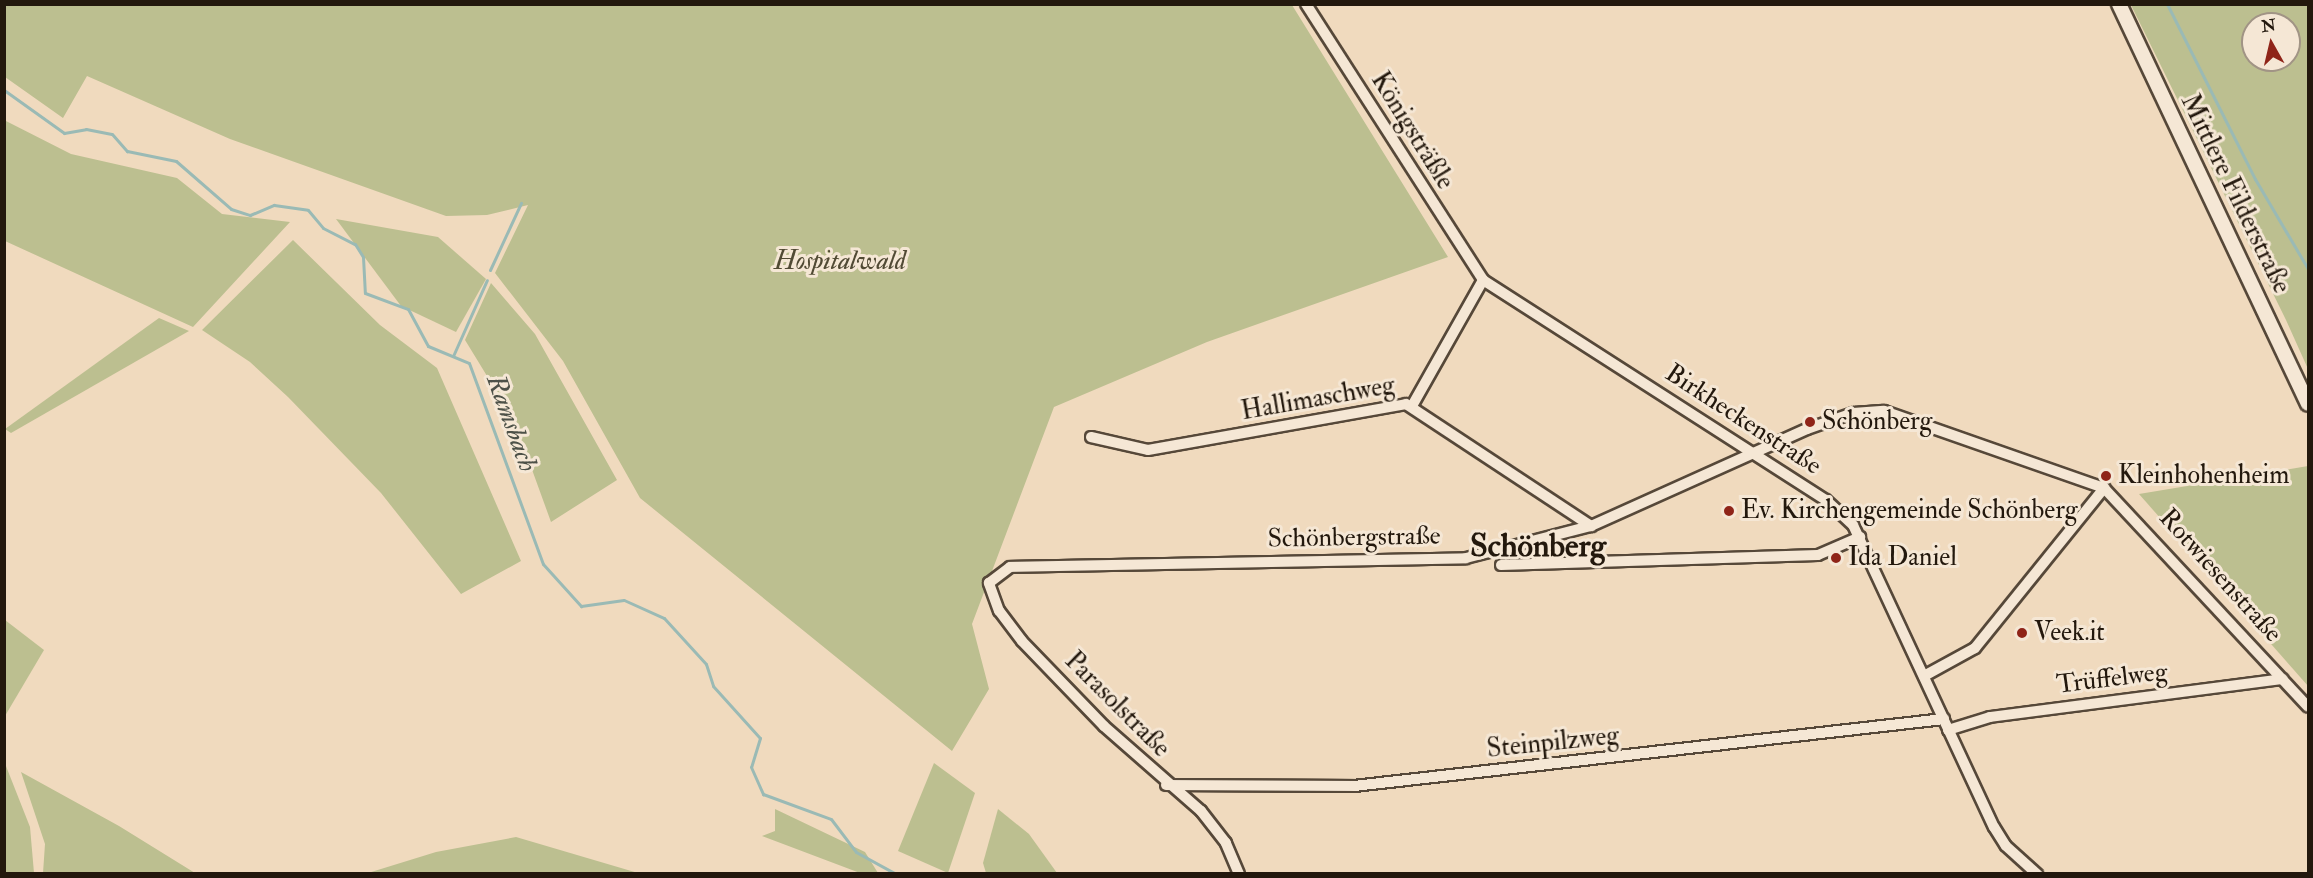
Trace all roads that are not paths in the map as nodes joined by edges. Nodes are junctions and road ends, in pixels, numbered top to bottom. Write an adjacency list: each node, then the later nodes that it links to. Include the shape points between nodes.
1 (1306, 4): 3 (street, Königsträßle)
2 (2119, 4): 4 (main road, Mittlere Filderstraße)
3 (1483, 280): 5 (street); 7 (street, Birkheckenstraße)
4 (2308, 404)
5 (1412, 406): 6 (street, Hallimaschweg, via 1148,450); 9 (street, Hallimaschweg)
6 (1092, 437)
7 (1752, 454): 8 (street, Rotwiesenstraße, via 1853,413 1884,411); 9 (street, Schönbergstraße); 10 (street, Birkheckenstraße, via 1826,500)
8 (2104, 488): 13 (street, via 1975,648); 14 (street, Rotwiesenstraße)
9 (1591, 526): 12 (street, Schönbergstraße, via 1466,558)
10 (1860, 537): 11 (street, via 1818,555); 13 (street, Birkheckenstraße)
11 (1501, 565)
12 (1010, 567): 17 (street, Parasolstraße, via 989,582 999,611 1071,692)
13 (1924, 676): 16 (street, Birkheckenstraße)
14 (2283, 679): 15 (street, Rotwiesenstraße); 16 (street, Trüffelweg)
15 (2308, 707)
16 (1946, 724): 17 (street, Steinpilzweg, via 1354,786); 19 (street, Birkheckenstraße, via 2006,846)
17 (1166, 785): 18 (street, Parasolstraße, via 1201,811 1226,843)
18 (1239, 873)
19 (2037, 873)

